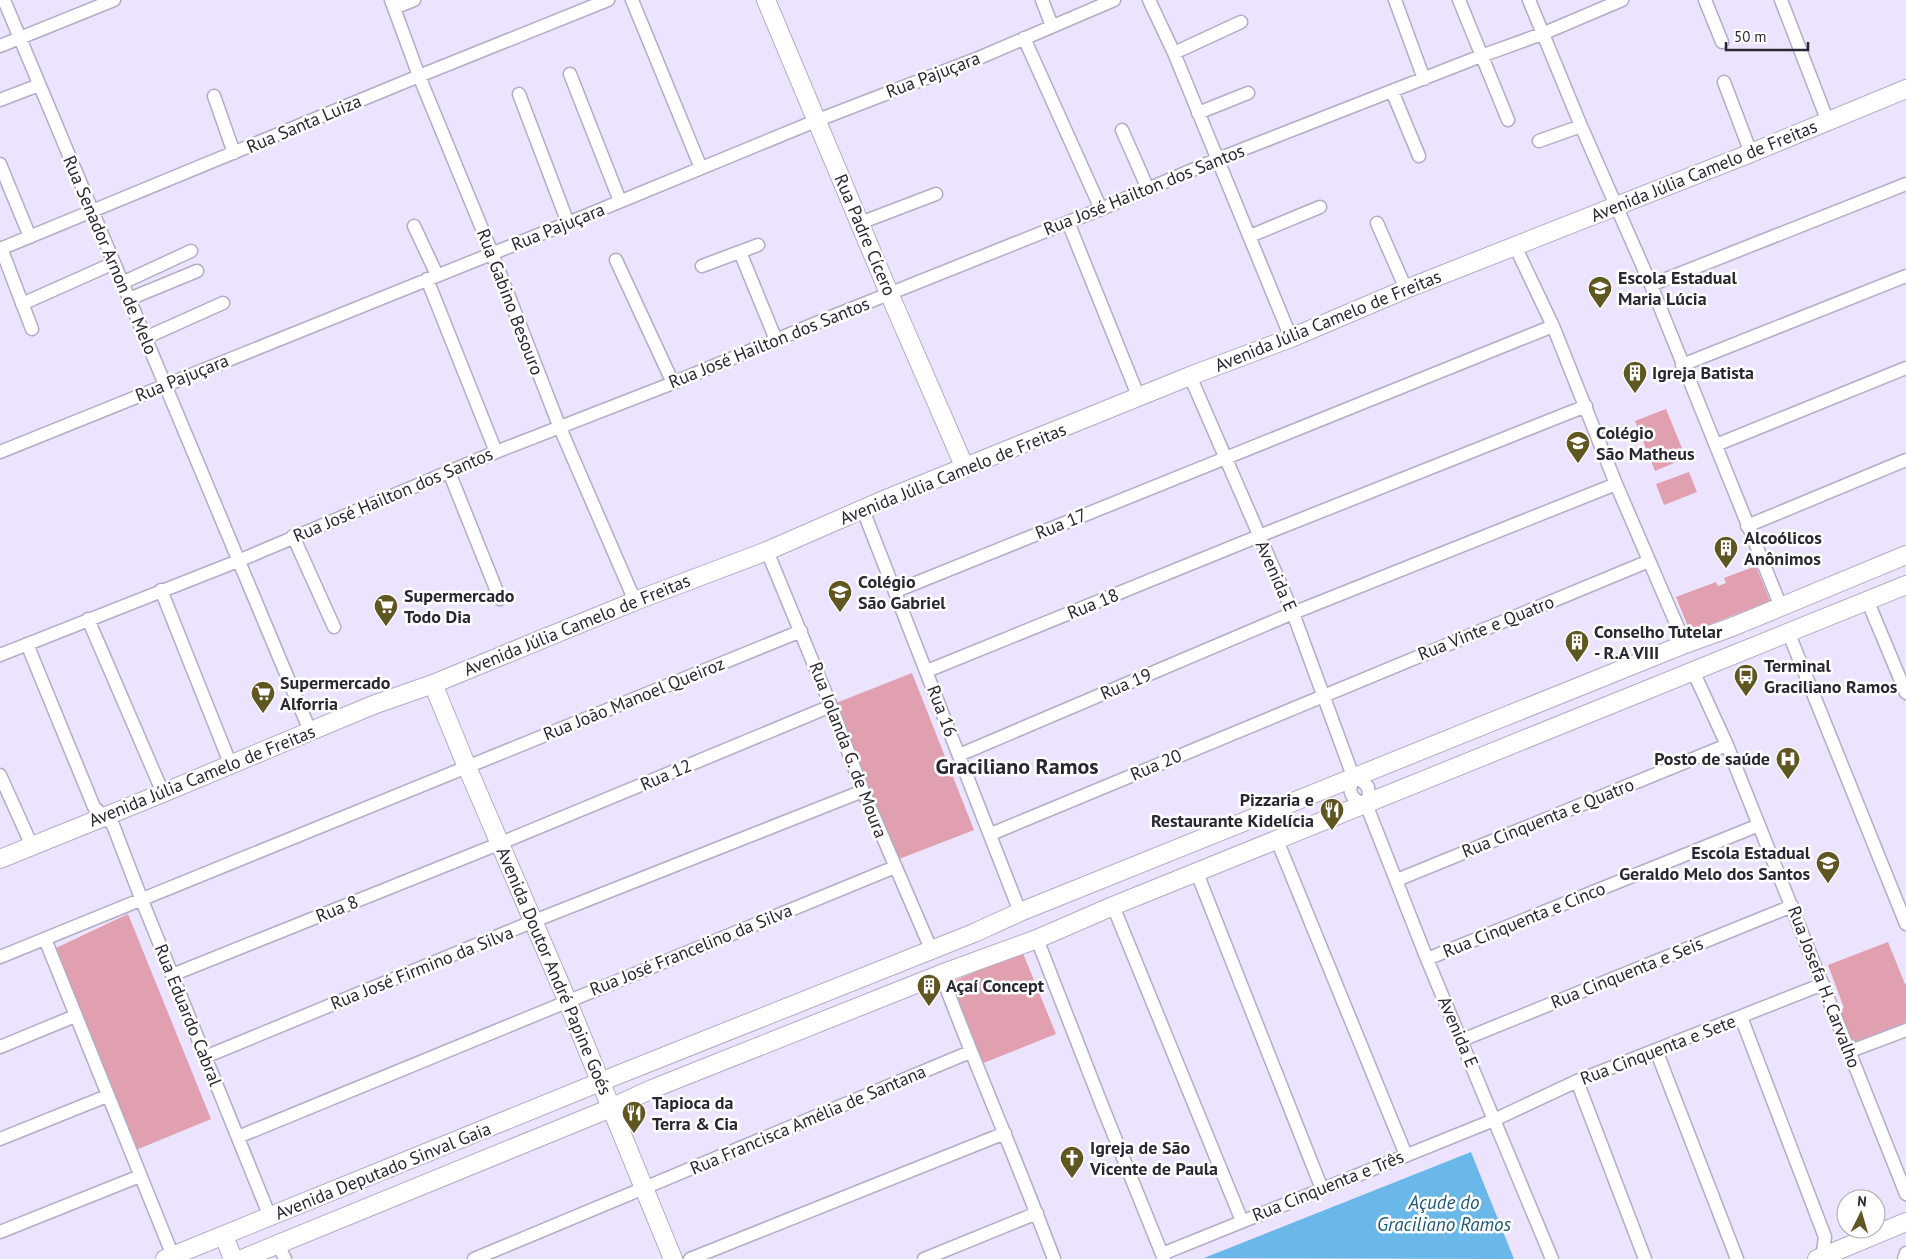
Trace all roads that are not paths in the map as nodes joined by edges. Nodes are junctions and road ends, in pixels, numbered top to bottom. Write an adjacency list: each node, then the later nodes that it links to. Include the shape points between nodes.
1 (4, 0): 20 (street, Rua Senador Arnon de Melo)
2 (114, 0): 20 (street)
3 (414, 0): 16 (street)
4 (608, 0): 27 (street, Rua Santa Luiza)
5 (632, 0): 49 (street)
6 (766, 0): 38 (street, Rua Padre Cícero)
7 (1042, 0): 18 (street)
8 (1114, 0): 18 (street, Rua Pajuçara)
9 (1149, 0): 24 (street)
10 (1394, 0): 28 (street)
11 (1459, 0): 25 (street)
12 (1529, 0): 19 (street)
13 (1622, 0): 19 (street, Rua José Hailton dos Santos)
14 (1705, 0): 22 (street)
15 (1781, 0): 40 (street)
16 (392, 4): 27 (street, Rua Gabino Besouro)
17 (1240, 22): 24 (street)
18 (1052, 26): 21 (street, Rua Pajuçara)
19 (1542, 34): 25 (street, Rua José Hailton dos Santos); 41 (street)
20 (19, 38): 23 (street); 30 (street, Rua Senador Arnon de Melo)
21 (1024, 38): 38 (street, Rua Pajuçara); 56 (street)
22 (1722, 42)
23 (0, 46)
24 (1174, 53): 37 (street)
25 (1482, 56): 28 (street, Rua José Hailton dos Santos); 39 (street)
26 (570, 74): 53 (street)
27 (419, 76): 44 (street, Rua Santa Luiza); 70 (street, Rua Gabino Besouro)
28 (1424, 79): 32 (street, Rua José Hailton dos Santos)
29 (1724, 82): 45 (street)
30 (39, 86): 36 (street); 57 (street, Rua Senador Arnon de Melo)
31 (1906, 89): 40 (street, Avenida Júlia Camelo de Freitas)
32 (1392, 91): 46 (street); 47 (street, Rua José Hailton dos Santos)
33 (1248, 93): 37 (street)
34 (519, 94): 59 (street)
35 (214, 96): 44 (street)
36 (0, 100)
37 (1198, 113): 47 (street)
38 (818, 120): 49 (street, Rua Pajuçara); 60 (street, Rua Padre Cícero)
39 (1508, 120)
40 (1828, 122): 45 (street, Avenida Júlia Camelo de Freitas)
41 (1580, 126): 43 (street); 54 (street)
42 (1122, 130): 51 (street)
43 (1539, 140)
44 (234, 153): 57 (street, Rua Santa Luiza)
45 (1751, 153): 54 (street, Avenida Júlia Camelo de Freitas)
46 (1419, 156)
47 (1218, 159): 51 (street, Rua José Hailton dos Santos); 64 (street)
48 (0, 164): 63 (street)
49 (701, 168): 53 (street, Rua Pajuçara)
50 (1906, 184): 78 (street)
51 (1148, 189): 56 (street, Rua José Hailton dos Santos)
52 (936, 194): 60 (street)
53 (620, 201): 59 (street, Rua Pajuçara)
54 (1616, 206): 66 (street, Avenida Júlia Camelo de Freitas); 78 (street)
55 (1320, 207): 64 (street)
56 (1101, 209): 58 (street, Rua José Hailton dos Santos)
57 (92, 210): 63 (street, Rua Santa Luiza); 72 (street, Rua Senador Arnon de Melo)
58 (1068, 222): 80 (street, Rua José Hailton dos Santos); 94 (street)
59 (568, 223): 70 (street, Rua Pajuçara)
60 (860, 223): 80 (street, Rua Padre Cícero)
61 (1377, 223): 79 (street)
62 (414, 226): 76 (street)
63 (30, 236): 67 (street, Rua Santa Luiza)
64 (1250, 236): 87 (street)
65 (758, 245): 69 (street)
66 (1515, 246): 79 (street, Avenida Júlia Camelo de Freitas); 84 (street)
67 (1, 248): 83 (street)
68 (191, 251): 77 (street)
69 (740, 252): 73 (street); 88 (street)
70 (492, 253): 76 (street, Rua Pajuçara); 96 (street, Rua Gabino Besouro)
71 (616, 260): 92 (street)
72 (114, 263): 77 (street, Rua Senador Arnon de Melo); 83 (street)
73 (702, 266)
74 (197, 271): 81 (street)
75 (1906, 276): 89 (street)
76 (432, 277): 93 (street, Rua Pajuçara); 99 (street)
77 (122, 283): 81 (street, Rua Senador Arnon de Melo)
78 (1651, 285): 89 (street)
79 (1406, 289): 87 (street, Avenida Júlia Camelo de Freitas)
80 (889, 293): 88 (street, Rua José Hailton dos Santos); 102 (street, Rua Padre Cícero)
81 (129, 299): 86 (street, Rua Senador Arnon de Melo)
82 (223, 303): 86 (street)
83 (22, 304): 85 (street)
84 (1553, 326): 95 (street); 100 (street, Rua 17)
85 (32, 329)
86 (145, 338): 93 (street, Rua Senador Arnon de Melo)
87 (1291, 338): 91 (street, Avenida Júlia Camelo de Freitas)
88 (776, 340): 92 (street, Rua José Hailton dos Santos)
89 (1682, 364): 97 (street)
90 (1906, 368): 97 (street)
91 (1190, 376): 94 (street, Avenida Júlia Camelo de Freitas); 100 (street, Avenida E)
92 (673, 383): 96 (street, Rua José Hailton dos Santos)
93 (164, 384): 98 (street, Rua Pajuçara); 111 (street, Rua Senador Arnon de Melo)
94 (1139, 398): 102 (street, Avenida Júlia Camelo de Freitas)
95 (1586, 406): 104 (street); 108 (street, Rua 18)
96 (560, 428): 99 (street, Rua José Hailton dos Santos); 117 (street, Rua Gabino Besouro)
97 (1716, 445): 106 (street)
98 (0, 452)
99 (496, 452): 103 (street, Rua José Hailton dos Santos)
100 (1227, 458): 108 (street, Avenida E); 115 (street, Rua 17)
101 (1906, 460): 106 (street)
102 (965, 468): 105 (street, Avenida Júlia Camelo de Freitas)
103 (449, 472): 107 (street, Rua José Hailton dos Santos); 116 (street)
104 (1616, 484): 112 (street); 120 (street, Rua 19)
105 (863, 510): 109 (street, Avenida Júlia Camelo de Freitas); 115 (street, Rua 16)
106 (1747, 526): 119 (street)
107 (294, 536): 111 (street, Rua José Hailton dos Santos); 122 (street)
108 (1259, 536): 120 (street, Avenida E); 130 (street, Rua 18)
109 (767, 551): 117 (street, Avenida Júlia Camelo de Freitas); 124 (street, Rua Iolanda G. de Moura)
110 (1906, 555): 119 (street, Avenida Deputado Sinval Gaia)
111 (238, 561): 114 (street, Rua José Hailton dos Santos); 136 (street, Rua Senador Arnon de Melo)
112 (1649, 561): 127 (street); 134 (street, Rua Vinte e Quatro)
113 (1906, 585): 118 (street, Avenida Deputado Sinval Gaia)
114 (161, 590): 121 (street, Rua José Hailton dos Santos); 139 (street)
115 (896, 591): 130 (street, Rua 16)
116 (500, 599)
117 (635, 602): 132 (street, Avenida Júlia Camelo de Freitas)
118 (1868, 602): 125 (street, Avenida Deputado Sinval Gaia); 133 (street)
119 (1781, 607): 123 (street, Avenida Deputado Sinval Gaia)
120 (1293, 613): 134 (street, Avenida E); 138 (street, Rua 19)
121 (88, 619): 126 (street, Rua José Hailton dos Santos); 144 (street)
122 (334, 627)
123 (1732, 627): 127 (street, Avenida Deputado Sinval Gaia); 128 (street)
124 (801, 631): 135 (street, Rua Iolanda G. de Moura); 140 (street, Rua João Manoel Queiroz)
125 (1789, 634): 128 (street, Avenida Deputado Sinval Gaia); 161 (street)
126 (27, 644): 129 (street, Rua José Hailton dos Santos); 146 (street, Rua Eduardo Cabral, via 94,807)
127 (1685, 644): 142 (street, Avenida Deputado Sinval Gaia)
128 (1741, 651): 131 (street, Avenida Deputado Sinval Gaia)
129 (0, 655)
130 (927, 671): 138 (street, Rua 16)
131 (1693, 671): 137 (street, Rua Josefa H. Carvalho); 145 (street, Avenida Deputado Sinval Gaia)
132 (433, 684): 136 (street, Avenida Júlia Camelo de Freitas); 140 (street, Avenida Doutor André Papine Goés)
133 (1906, 693)
134 (1322, 695): 142 (street, Avenida E); 148 (street, Rua 20)
135 (831, 706): 143 (street, Rua Iolanda G. de Moura); 150 (street, Rua 12)
136 (310, 731): 139 (street, Avenida Júlia Camelo de Freitas)
137 (1727, 745): 147 (street, Rua Josefa H. Carvalho); 155 (street, Rua Cinquenta e Quatro)
138 (959, 755): 148 (street, Rua 16)
139 (230, 763): 144 (street, Avenida Júlia Camelo de Freitas)
140 (467, 767): 150 (street, Avenida Doutor André Papine Goés); 156 (street, Rua João Manoel Queiroz)
141 (0, 775): 151 (street)
142 (1354, 779): 145 (street, Avenida E, via 1361,780 1368,787); 159 (street, Avenida Deputado Sinval Gaia)
143 (863, 791): 153 (street, Rua Iolanda G. de Moura); 160 (street, Rua José Firmino da Silva)
144 (163, 793): 146 (street, Avenida Júlia Camelo de Freitas)
145 (1366, 804): 149 (street, Avenida Deputado Sinval Gaia); 155 (street, Avenida E)
146 (104, 816): 151 (street, Avenida Júlia Camelo de Freitas); 156 (street, Rua Eduardo Cabral, via 113,824)
147 (1759, 825): 158 (street, Rua Josefa H. Carvalho); 168 (street, Rua Cinquenta e Cinco)
148 (991, 834): 159 (street, Rua 16)
149 (1277, 840): 154 (street, Avenida Deputado Sinval Gaia); 190 (street)
150 (501, 843): 160 (street, Avenida Doutor André Papine Goés); 170 (street, Rua 8)
151 (32, 846): 152 (street, Avenida Júlia Camelo de Freitas)
152 (0, 859)
153 (895, 867): 165 (street, Rua Iolanda G. de Moura); 172 (street, Rua José Francelino da Silva)
154 (1197, 873): 157 (street, Avenida Deputado Sinval Gaia); 193 (street)
155 (1397, 880): 168 (street, Avenida E)
156 (141, 898): 164 (street, Rua João Manoel Queiroz); 170 (street, Rua Eduardo Cabral)
157 (1114, 906): 163 (street, Avenida Deputado Sinval Gaia); 197 (street)
158 (1792, 906): 171 (street, Rua Josefa H. Carvalho); 176 (street, Rua Cinquenta e Seis)
159 (1020, 912): 162 (street, Avenida Deputado Sinval Gaia)
160 (534, 921): 172 (street, Avenida Doutor André Papine Goés); 181 (street, Rua José Firmino da Silva)
161 (1906, 924)
162 (974, 933): 165 (street, Avenida Deputado Sinval Gaia); 167 (street)
163 (1037, 938): 167 (street, Avenida Deputado Sinval Gaia); 203 (street)
164 (45, 939): 166 (street, Rua João Manoel Queiroz); 173 (street)
165 (931, 950): 183 (street, Avenida Deputado Sinval Gaia)
166 (0, 957)
167 (983, 959): 169 (street, Avenida Deputado Sinval Gaia)
168 (1427, 959): 176 (street, Avenida E)
169 (941, 974): 179 (street); 185 (street, Avenida Deputado Sinval Gaia)
170 (172, 975): 181 (street, Rua Eduardo Cabral)
171 (1823, 984): 174 (street, Rua Cinquenta e Sete); 180 (street, Rua Josefa H. Carvalho)
172 (568, 1000): 183 (street, Avenida Doutor André Papine Goés); 188 (street, Rua José Francelino da Silva)
173 (75, 1016): 177 (street); 184 (street)
174 (1740, 1017): 178 (street, Rua Cinquenta e Sete); 205 (street, via 1825,1237)
175 (1906, 1030): 180 (street)
176 (1462, 1040): 186 (street, Avenida E)
177 (0, 1047)
178 (1656, 1050): 182 (street, Rua Cinquenta e Sete); 215 (street)
179 (970, 1052): 187 (street); 192 (street, Rua Francisca Amélia de Santana)
180 (1848, 1052): 194 (street, Rua Josefa H. Carvalho)
181 (205, 1057): 188 (street, Rua Eduardo Cabral)
182 (1577, 1081): 186 (street, Rua Cinquenta e Sete); 214 (street)
183 (600, 1082): 185 (street, Avenida Doutor André Papine Goés); 196 (street, Avenida Deputado Sinval Gaia)
184 (108, 1096): 189 (street); 191 (street)
185 (611, 1108): 192 (street, Avenida Doutor André Papine Goés); 201 (street, Avenida Deputado Sinval Gaia)
186 (1494, 1120): 190 (street, Rua Cinquenta e Três); 213 (street, Avenida E)
187 (1005, 1133): 195 (street); 210 (street)
188 (238, 1137): 196 (street, Rua Eduardo Cabral)
189 (0, 1139)
190 (1406, 1155): 193 (street, Rua Cinquenta e Três)
191 (140, 1176): 199 (street); 204 (street)
192 (645, 1189): 208 (street, Rua Francisca Amélia de Santana); 209 (street, Avenida Doutor André Papine Goés)
193 (1322, 1189): 197 (street, Rua Cinquenta e Três)
194 (1906, 1194)
195 (1037, 1213): 211 (street); 212 (street)
196 (270, 1217): 200 (street, Avenida Deputado Sinval Gaia)
197 (1242, 1221): 203 (street, Rua Cinquenta e Três)
198 (1906, 1222): 205 (street)
199 (0, 1232)
200 (224, 1236): 204 (street, Avenida Deputado Sinval Gaia); 206 (street)
201 (282, 1252): 207 (street, Avenida Deputado Sinval Gaia)
202 (1906, 1253): 216 (street)
203 (1163, 1256)
204 (169, 1257)
205 (1820, 1258)
206 (234, 1259)
207 (242, 1259)
208 (474, 1259)
209 (673, 1259)
210 (690, 1259)
211 (924, 1259)
212 (1054, 1259)
213 (1552, 1259)
214 (1644, 1259)
215 (1737, 1259)
216 (1904, 1259)

